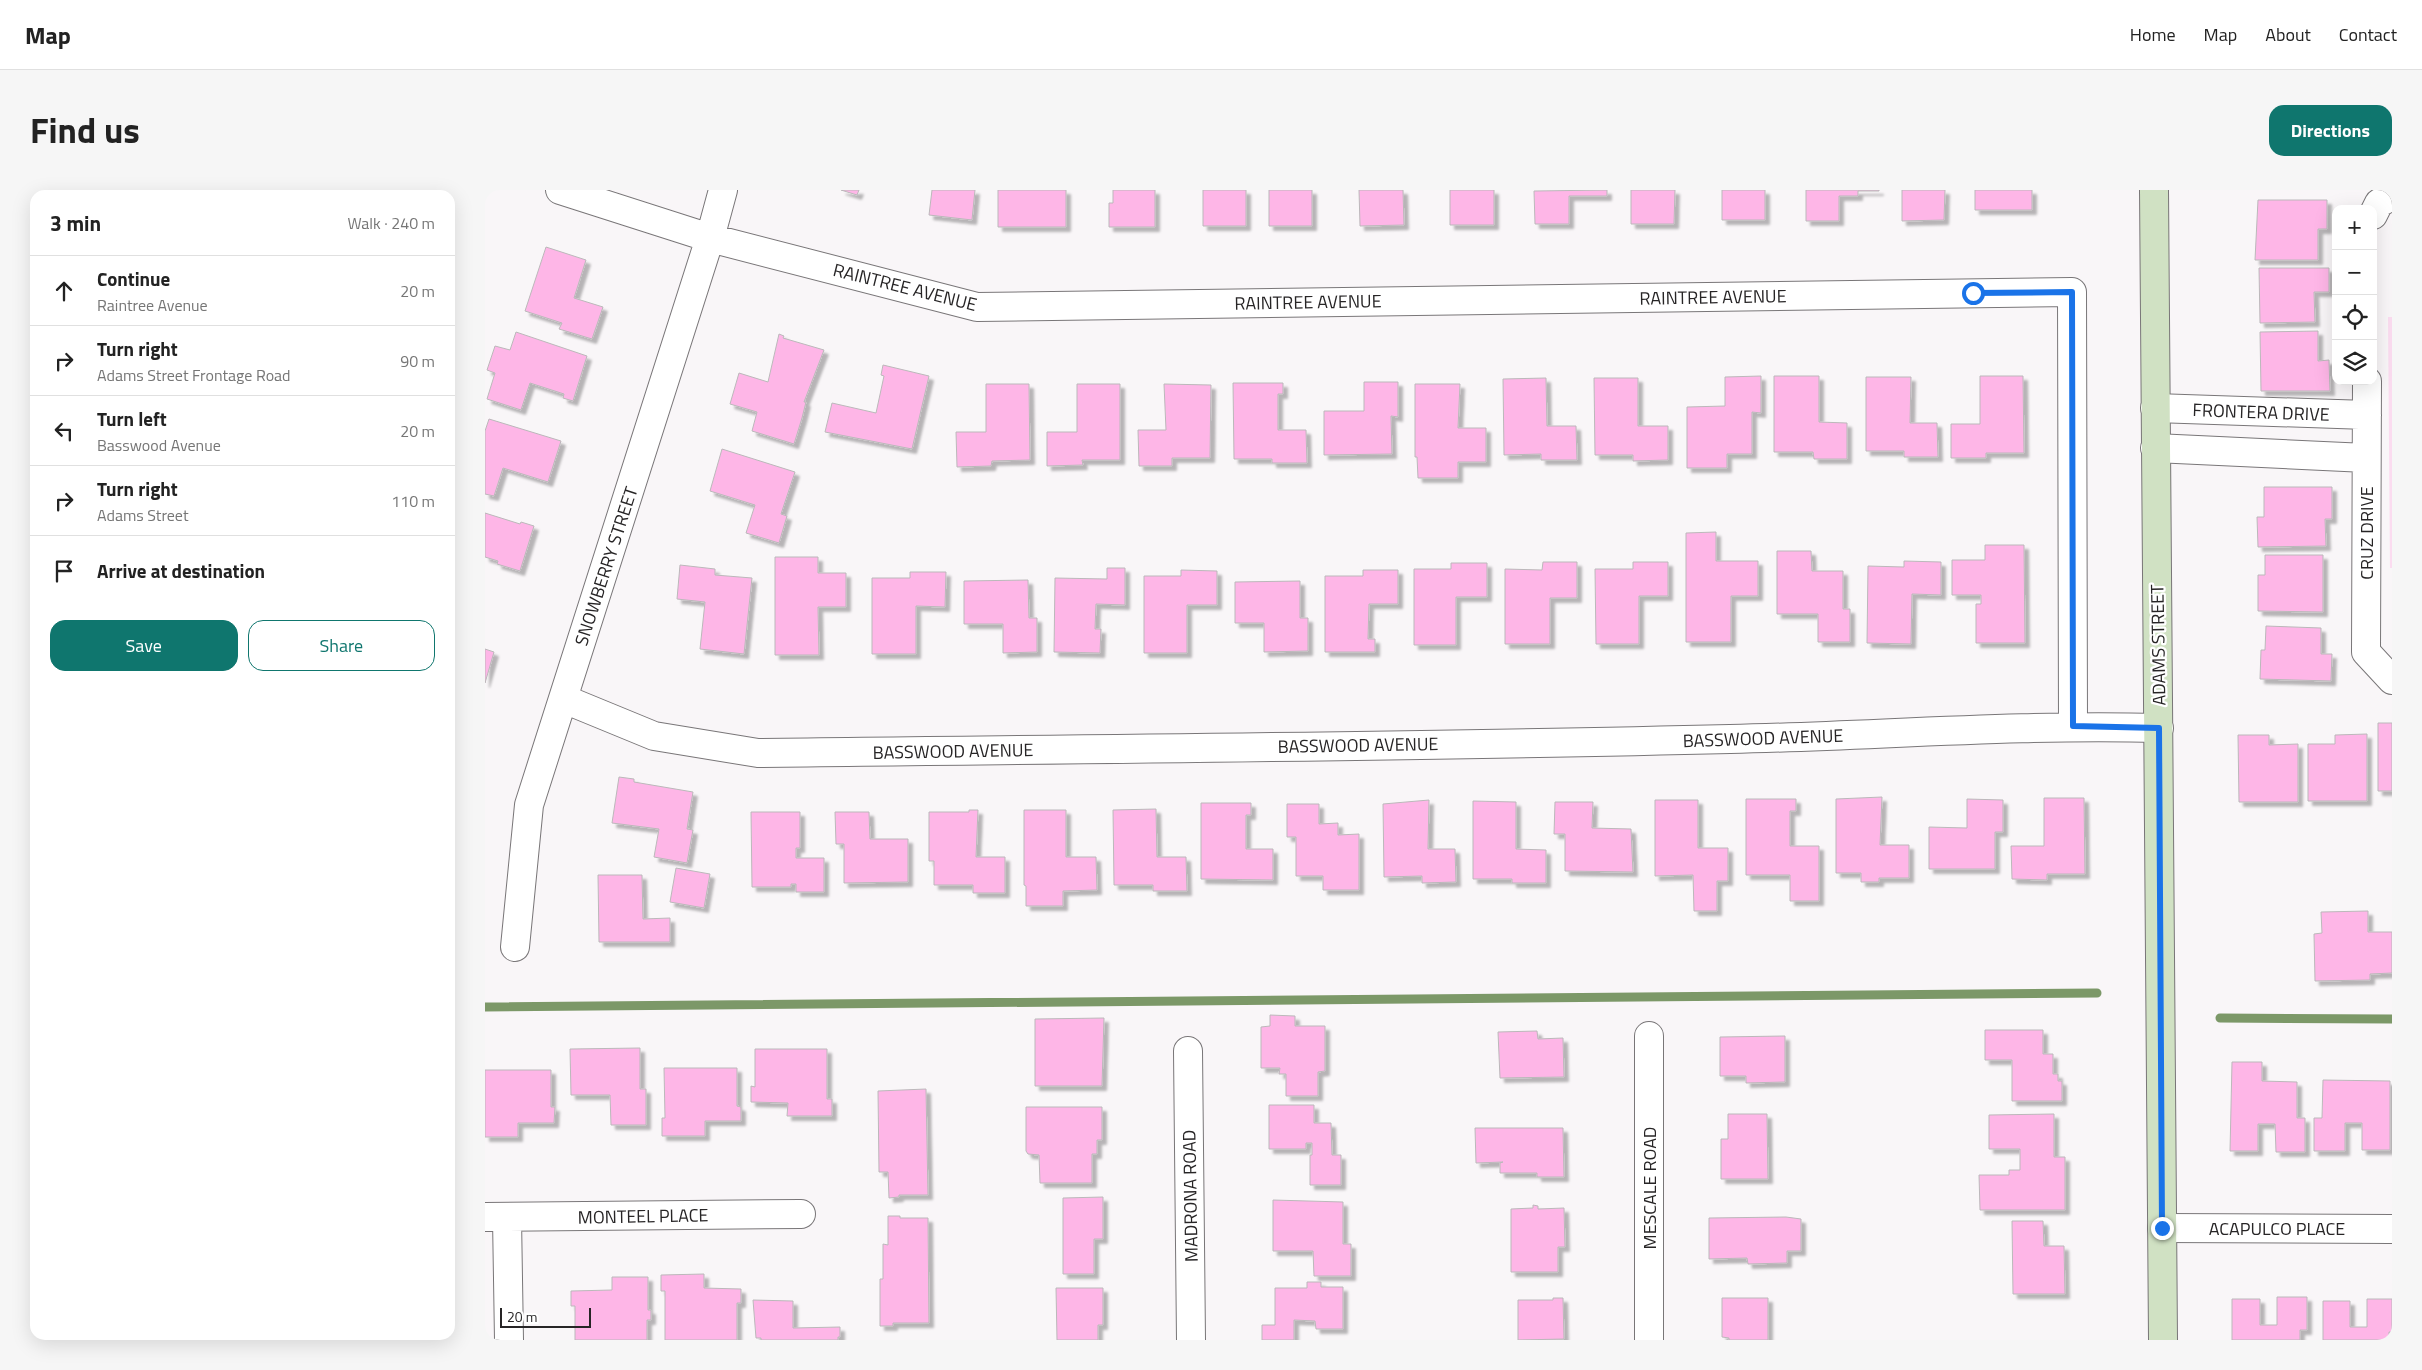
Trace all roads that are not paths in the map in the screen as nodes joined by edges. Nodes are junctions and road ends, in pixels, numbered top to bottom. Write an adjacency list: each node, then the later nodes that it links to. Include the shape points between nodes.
1 (560, 190): 4 (street, RAINTREE AVENUE)
2 (723, 190): 4 (street, SNOWBERRY STREET)
3 (2154, 190): 6 (main road, ADAMS STREET)
4 (710, 238): 11 (street, SNOWBERRY STREET); 12 (street, RAINTREE AVENUE, via 977,307 2072,292)
5 (2367, 385): 7 (street, CRUZ DRIVE)
6 (2155, 408): 7 (street, FRONTERA DRIVE); 8 (main road, ADAMS STREET)
7 (2367, 415): 9 (street, CRUZ DRIVE)
8 (2155, 448): 9 (street); 13 (main road, ADAMS STREET)
9 (2366, 458): 10 (street, CRUZ DRIVE, via 2366,652)
10 (2390, 679)
11 (564, 700): 12 (street, BASSWOOD AVENUE, via 654,736 757,754 1720,739); 14 (street, SNOWBERRY STREET, via 529,805)
12 (2073, 726): 13 (street, BASSWOOD AVENUE)
13 (2159, 728): 19 (main road, ADAMS STREET)
14 (515, 947)
15 (1649, 1036): 23 (street, MESCALE ROAD)
16 (1188, 1051): 22 (street, MADRONA ROAD)
17 (801, 1214): 18 (street, MONTEEL PLACE)
18 (496, 1218): 21 (street)
19 (2162, 1228): 20 (street, ACAPULCO PLACE); 24 (main road, ADAMS STREET)
20 (2392, 1229)
21 (509, 1340)
22 (1191, 1340)
23 (1649, 1340)
24 (2163, 1340)

